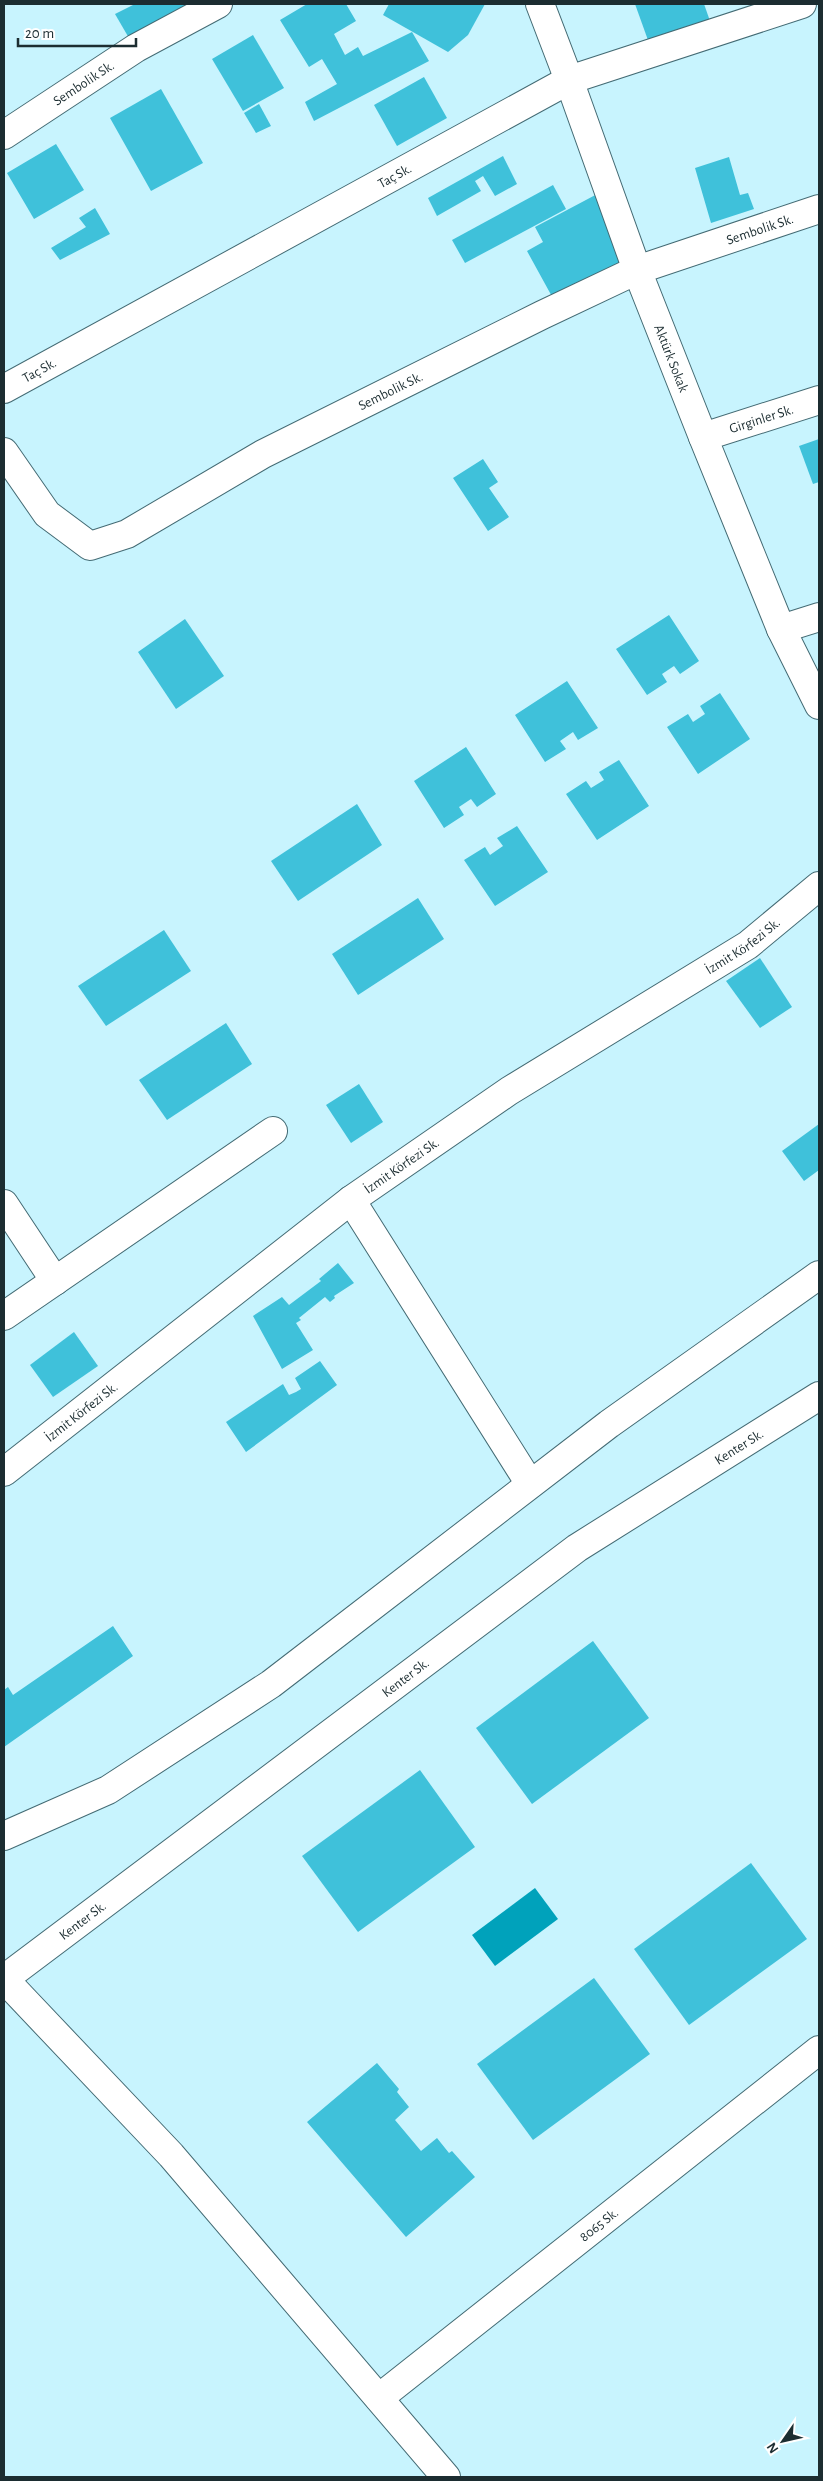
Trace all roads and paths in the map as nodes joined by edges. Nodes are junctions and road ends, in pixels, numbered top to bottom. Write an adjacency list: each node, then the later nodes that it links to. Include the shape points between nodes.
1 (218, 4): 5 (street, Sembolik Sk., via 136,48)
2 (540, 4): 4 (street, Aktürk Sokak)
3 (802, 4): 4 (street, Taç Sk.)
4 (570, 80): 7 (street, Aktürk Sokak); 8 (street, Taç Sk.)
5 (4, 135)
6 (819, 209): 7 (street, Sembolik Sk.)
7 (637, 270): 10 (street, Aktürk Sokak); 11 (street, Sembolik Sk., via 263,454 127,534 90,546 46,514)
8 (4, 389)
9 (819, 400): 10 (street, Girginler Sk.)
10 (703, 437): 13 (street, Aktürk Sokak)
11 (4, 452)
12 (819, 617): 13 (street)
13 (781, 630): 14 (street, Aktürk Sokak)
14 (819, 705)
15 (819, 886): 17 (street, İzmit Körfezi Sk., via 748,945 509,1091)
16 (273, 1131): 20 (street)
17 (351, 1200): 23 (street, İzmit Körfezi Sk.); 24 (street)
18 (4, 1204): 20 (street)
19 (819, 1275): 24 (street, via 608,1424)
20 (54, 1281): 21 (street)
21 (4, 1316)
22 (819, 1396): 26 (street, Kenter Sk., via 578,1548)
23 (4, 1472)
24 (530, 1484): 25 (street, via 271,1684 108,1790)
25 (4, 1836)
26 (4, 1977): 27 (street); 29 (street, via 171,2155)
27 (4, 1986)
28 (819, 2050): 29 (street, 8065 Sk.)
29 (378, 2398): 30 (street)
30 (446, 2477)

